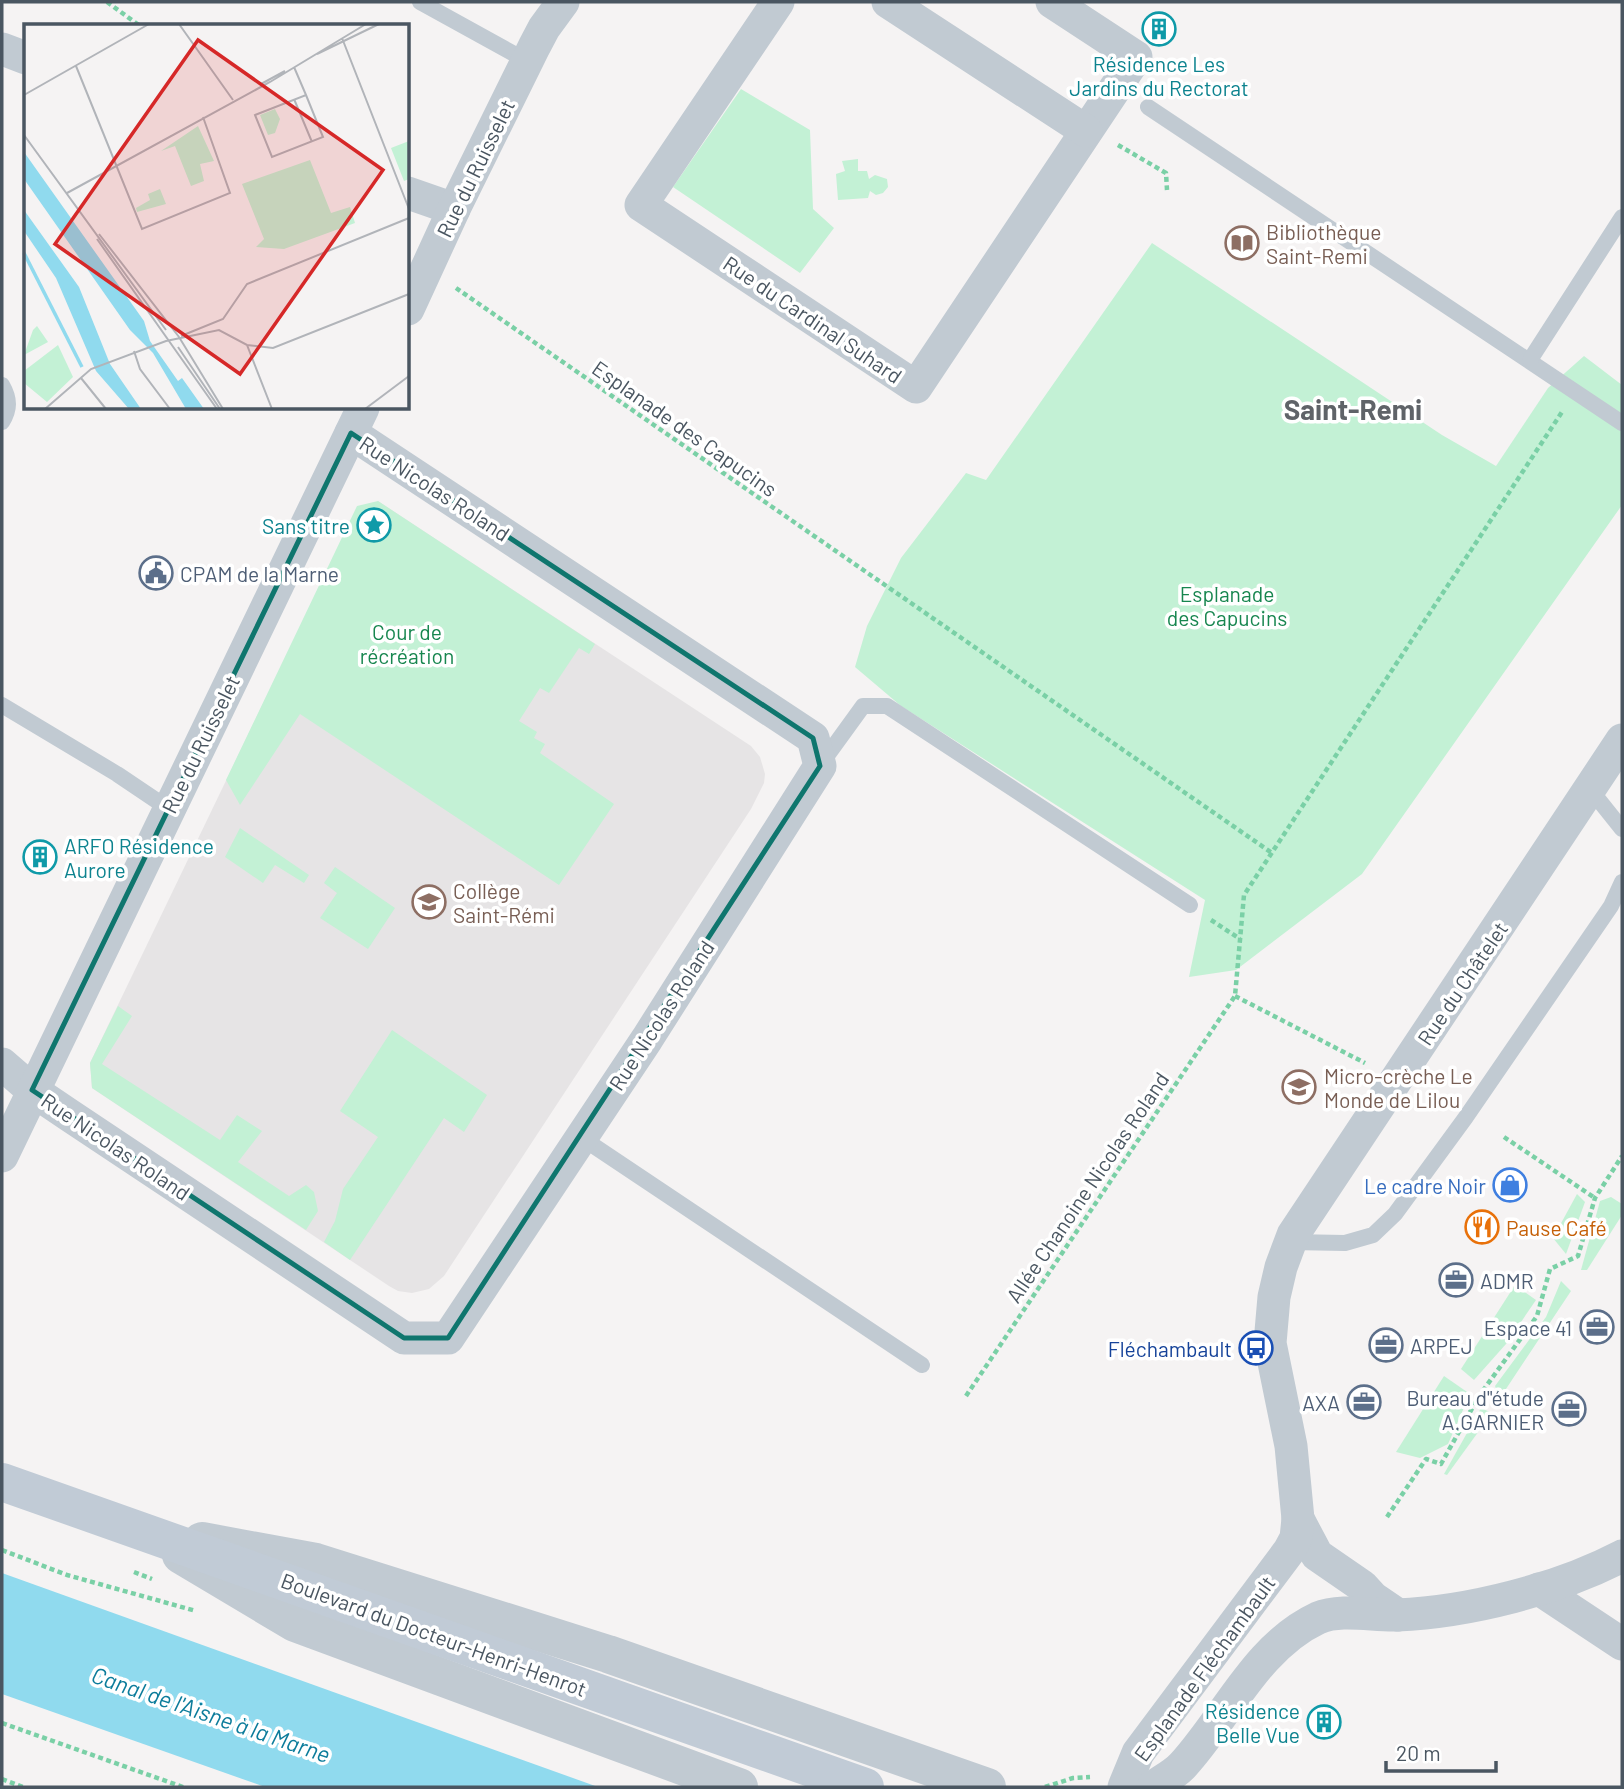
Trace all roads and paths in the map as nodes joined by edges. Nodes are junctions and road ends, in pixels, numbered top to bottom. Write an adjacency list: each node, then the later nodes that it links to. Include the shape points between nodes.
1 (107, 2): 7 (path)
2 (420, 2): 10 (lane)
3 (778, 2): 12 (street, Rue du Cardinal Suhard, via 641,205 916,387)
4 (888, 2): 12 (street)
5 (1052, 2): 12 (street, Rue du Cardinal Suhard, via 1136,57)
6 (553, 10): 10 (street, Rue du Ruisselet)
7 (137, 24)
8 (2, 49): 9 (street)
9 (24, 57)
10 (527, 61): 16 (street, Rue du Ruisselet)
11 (1148, 107): 20 (lane)
12 (1086, 131)
13 (1118, 145): 14 (path, via 1166,173)
14 (1167, 190)
15 (410, 193): 16 (street)
16 (454, 209): 18 (street, Rue du Ruisselet)
17 (1622, 217): 20 (lane)
18 (426, 268): 19 (street, Rue du Ruisselet); 32 (path, Esplanade des Capucins)
19 (410, 304)
20 (1530, 360): 22 (lane)
21 (2, 386): 24 (lane, via 9,412)
22 (1576, 391): 25 (lane); 32 (path)
23 (357, 420): 28 (street, Rue Nicolas Roland, via 813,738); 30 (street, Rue du Ruisselet)
24 (2, 422)
25 (1622, 423)
26 (2, 705): 30 (lane)
27 (1622, 740): 29 (street, Rue du Châtelet)
28 (820, 766): 34 (lane, via 863,706 887,706); 41 (street, Rue Nicolas Roland)
29 (1590, 789): 31 (lane); 38 (street, Rue du Châtelet)
30 (169, 809): 39 (street, Rue du Ruisselet)
31 (1622, 829)
32 (1272, 853): 35 (path, via 1244,895)
33 (1622, 882): 45 (lane, via 1611,906 1395,1214 1373,1235 1345,1243)
34 (1190, 905): 35 (path)
35 (1240, 939): 36 (path)
36 (1235, 996): 38 (path); 47 (path, Allée Chanoine Nicolas Roland)
37 (2, 1064): 39 (street)
38 (1398, 1079): 45 (street, Rue du Châtelet)
39 (32, 1090): 41 (street, Rue Nicolas Roland, via 404,1338 448,1338); 42 (street, Rue du Ruisselet)
40 (1504, 1137): 44 (path)
41 (582, 1138): 46 (lane)
42 (2, 1156)
43 (1622, 1156): 44 (path)
44 (1595, 1198): 49 (path, via 1578,1256 1550,1269 1537,1316 1479,1396 1441,1464 1426,1459)
45 (1290, 1242): 50 (street, Rue du Châtelet, via 1274,1297 1270,1343 1291,1446)
46 (922, 1365)
47 (966, 1396)
48 (2, 1482): 51 (main road, Boulevard du Docteur-Henri-Henrot)
49 (1387, 1517)
50 (1298, 1519): 53 (street, Rue du Châtelet); 57 (street, via 1317,1555)
51 (138, 1529): 63 (street, via 295,1623); 64 (main road, Boulevard du Docteur-Henri-Henrot); 65 (street, via 316,1562 608,1654)
52 (2, 1550): 56 (path, via 67,1575)
53 (1289, 1551): 66 (street, Esplanade Fléchambault, via 1138,1753)
54 (1622, 1556): 55 (street, Esplanade Fléchambault)
55 (1539, 1589): 57 (street, Esplanade Fléchambault, via 1468,1606); 58 (street)
56 (200, 1612)
57 (1398, 1615): 67 (street, Esplanade Fléchambault, via 1320,1617 1277,1645 1182,1767)
58 (1622, 1644)
59 (2, 1723): 62 (path)
60 (2, 1779): 61 (path)
61 (23, 1787)
62 (183, 1787)
63 (740, 1787)
64 (866, 1787)
65 (987, 1787)
66 (1124, 1787)
67 (1153, 1787)

